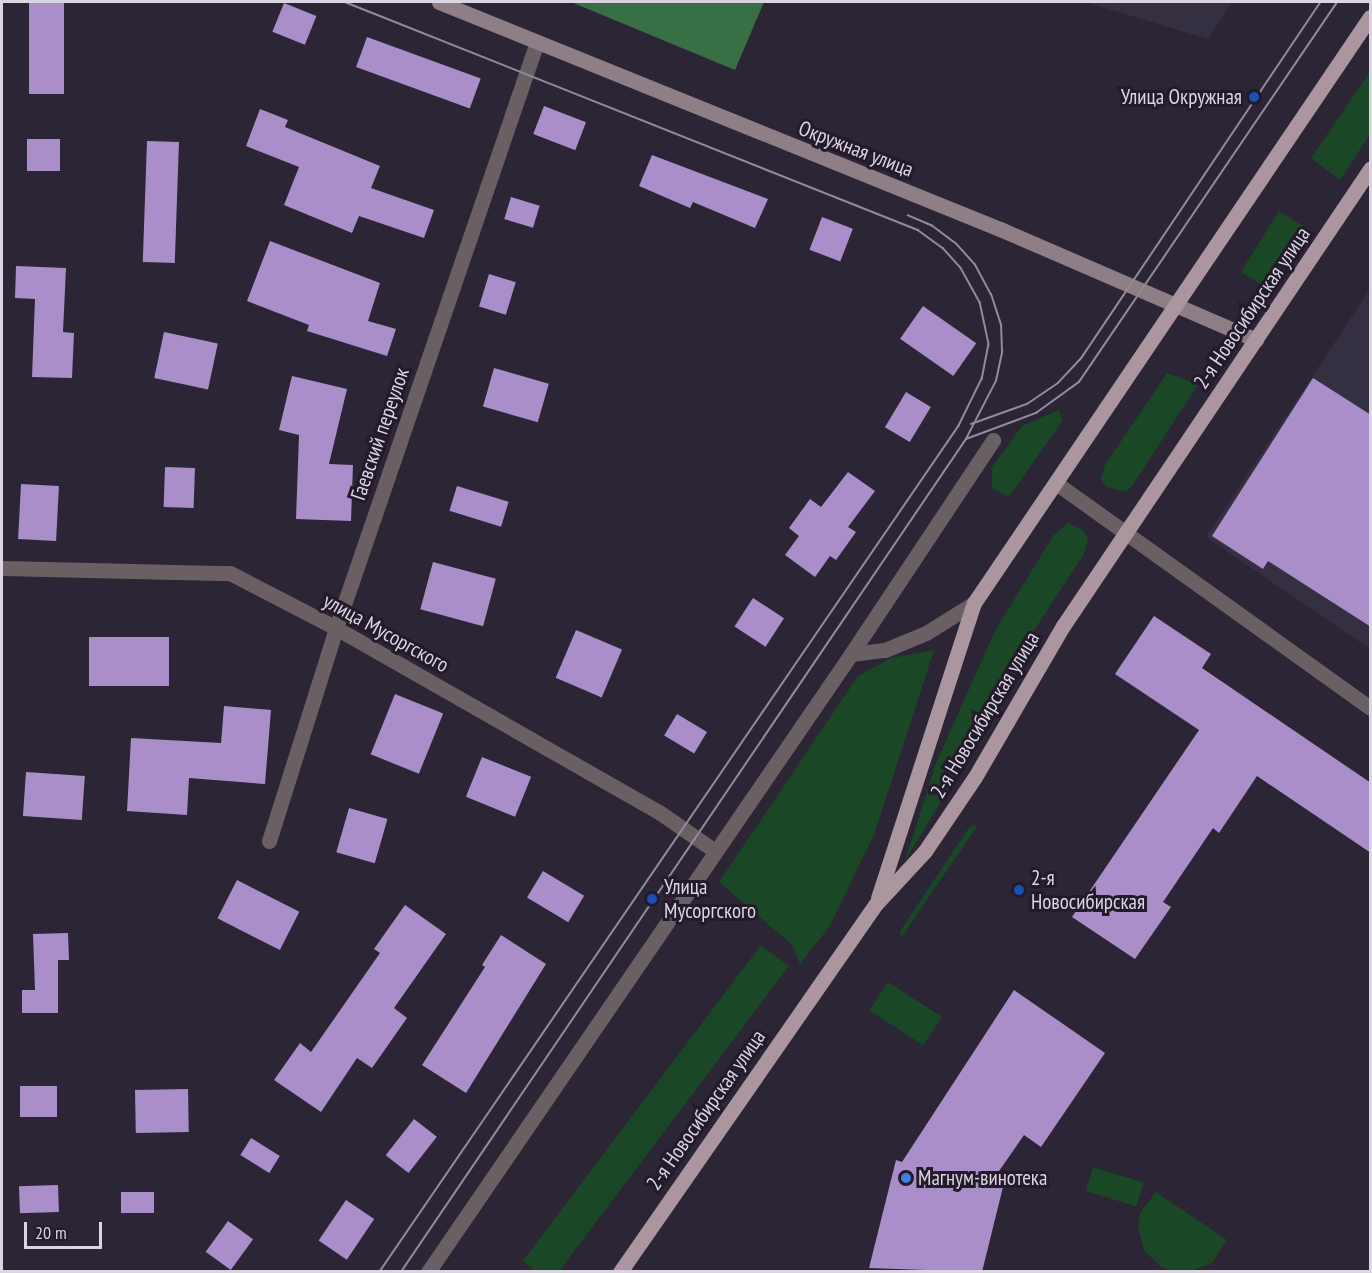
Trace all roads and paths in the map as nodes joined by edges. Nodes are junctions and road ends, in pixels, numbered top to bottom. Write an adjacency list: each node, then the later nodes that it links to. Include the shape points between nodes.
1 (439, 2): 3 (main road, Окружная улица)
2 (1371, 17): 5 (main road)
3 (537, 42): 5 (main road, Окружная улица, via 991,225); 12 (street, Гаевский переулок)
4 (1371, 170): 6 (main road, 2-я Новосибирская улица)
5 (1173, 304): 6 (main road, Окружная улица); 8 (main road)
6 (1256, 340): 9 (main road, 2-я Новосибирская улица)
7 (993, 440): 13 (street)
8 (1056, 483): 9 (street); 11 (main road)
9 (1128, 531): 14 (street, via 1143,547); 17 (main road, 2-я Новосибирская улица, via 1063,626 975,777 925,851)
10 (2, 568): 12 (street, улица Мусоргского, via 230,573)
11 (974, 603): 13 (street, via 926,633 885,650); 17 (main road)
12 (336, 628): 15 (street, Гаевский переулок); 16 (street, улица Мусоргского, via 659,812)
13 (851, 654): 16 (street)
14 (1371, 708)
15 (269, 841)
16 (716, 851): 18 (street)
17 (876, 904): 19 (main road, 2-я Новосибирская улица)
18 (428, 1272)
19 (620, 1272)

